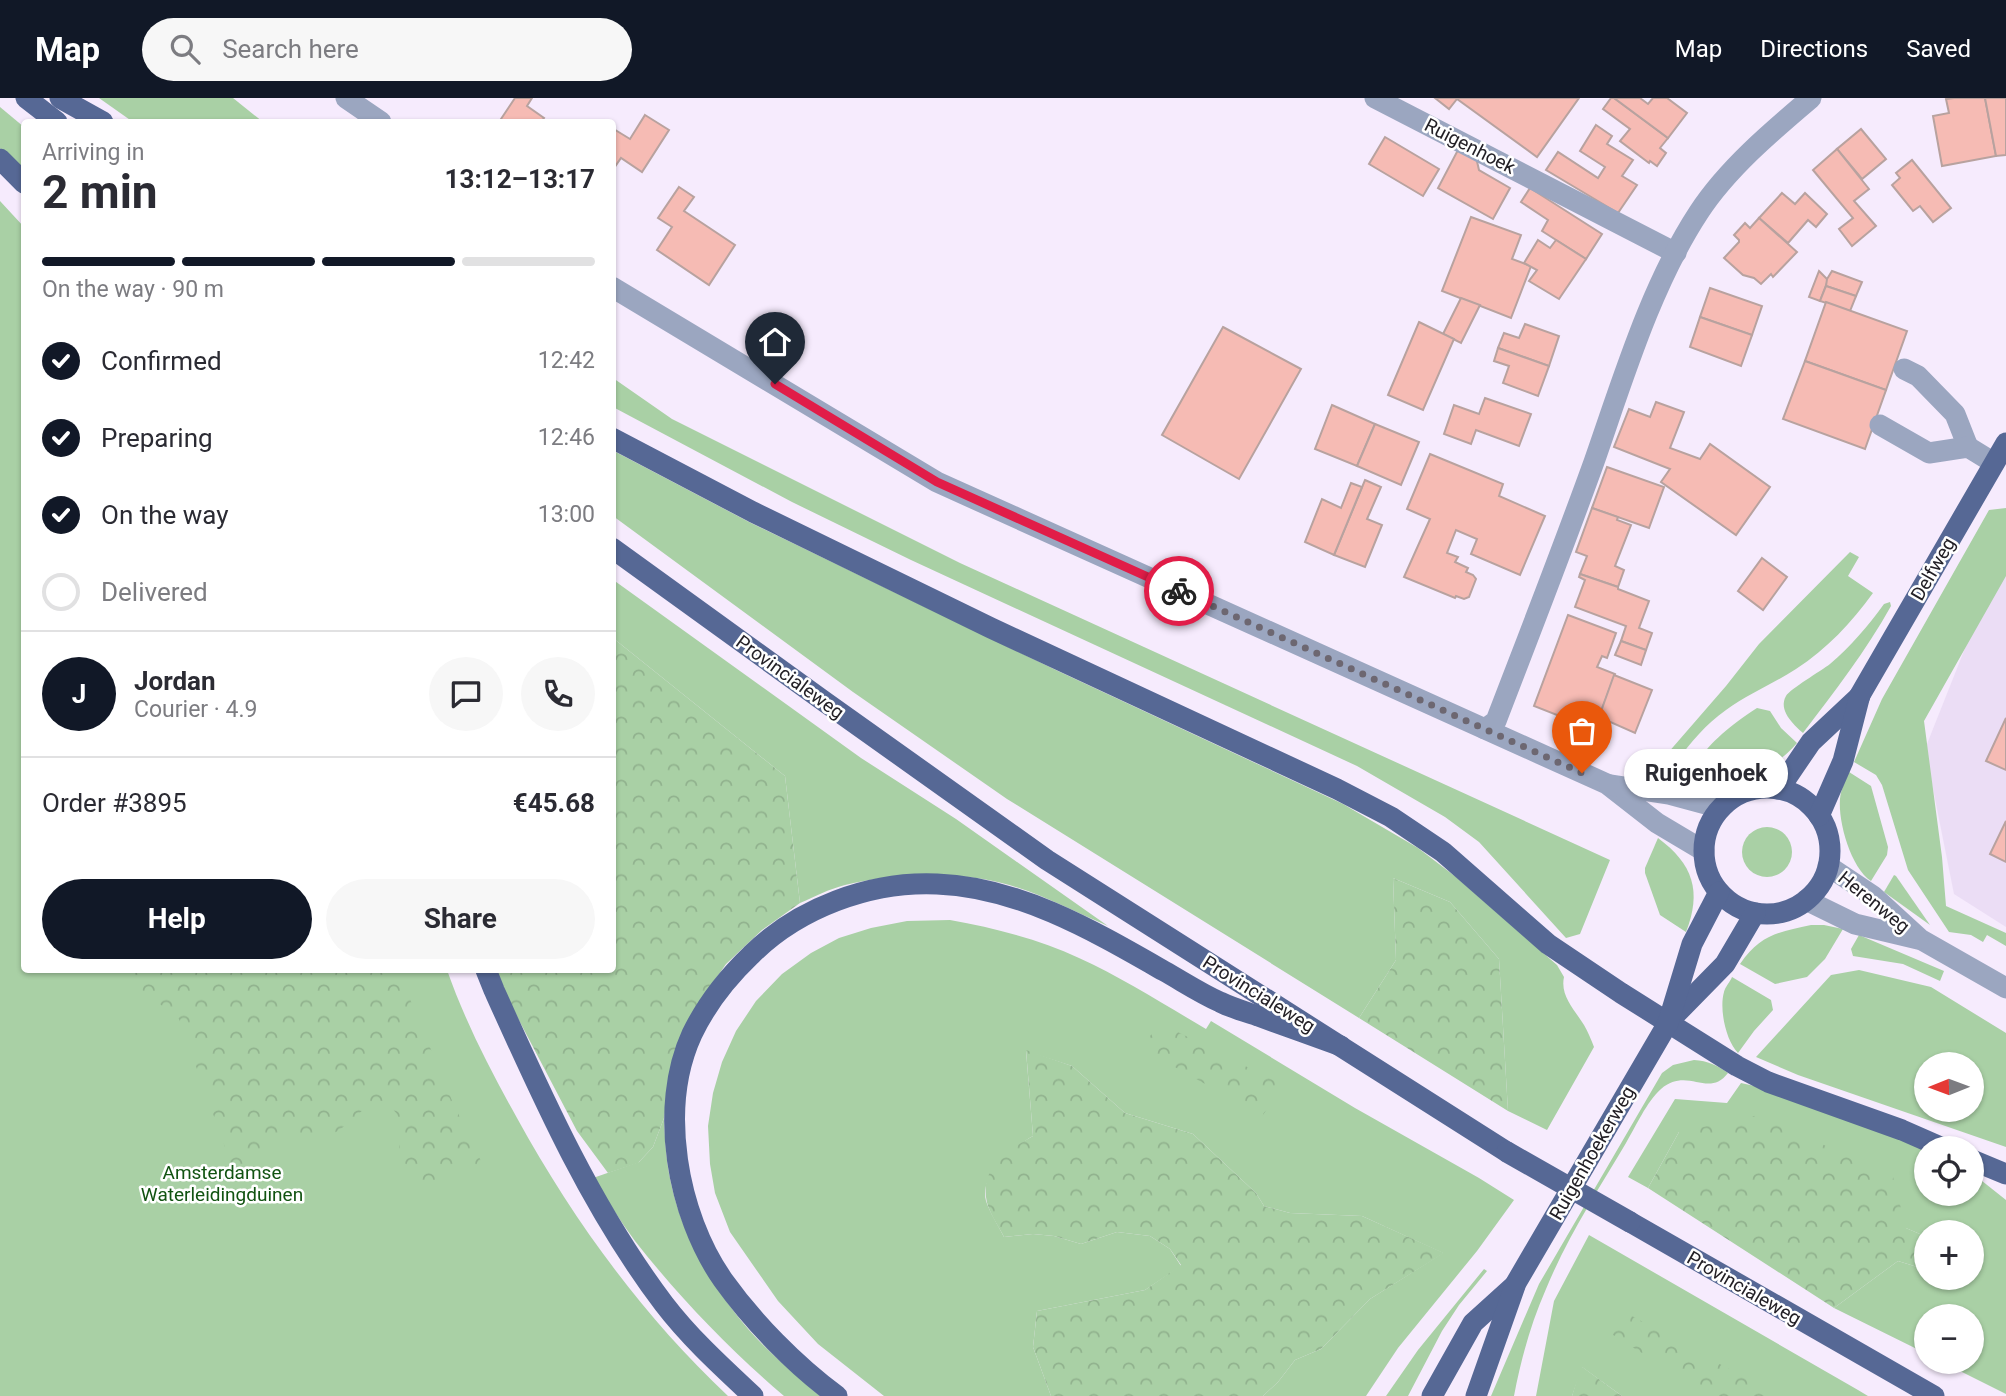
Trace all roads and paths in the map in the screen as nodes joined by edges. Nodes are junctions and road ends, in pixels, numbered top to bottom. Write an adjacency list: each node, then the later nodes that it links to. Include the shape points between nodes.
1 (26, 98): 6 (main road)
2 (60, 98): 7 (main road)
3 (346, 98): 8 (street)
4 (1375, 98): 11 (street, Ruigenhoek)
5 (1811, 98): 11 (street, via 1727,177)
6 (53, 119)
7 (98, 119)
8 (377, 119)
9 (0, 159): 10 (main road)
10 (21, 180)
11 (1676, 253): 21 (street, via 1625,375 1496,721)
12 (616, 289): 21 (street, via 937,482)
13 (1903, 369): 17 (street, via 1918,376 1955,414)
14 (1880, 425): 17 (street, via 1929,453)
15 (616, 440): 34 (main road, via 765,518 1391,817 1443,852 1548,944)
16 (2006, 443): 18 (main road, Delfweg)
17 (1968, 447): 18 (street)
18 (1994, 463): 20 (main road, Delfweg)
19 (616, 551): 35 (main road, Provincialeweg, via 1047,860)
20 (1860, 695): 23 (main road, Delfweg, via 1811,743); 25 (main road, Delfweg, via 1843,761)
21 (1485, 729): 22 (street)
22 (1607, 784): 24 (street); 26 (street, via 1657,823)
23 (1779, 789): 24 (main road, via 1754,789); 25 (main road, via 1808,803)
24 (1721, 808): 26 (main road, via 1708,828)
25 (1819, 816): 27 (main road, via 1827,831)
26 (1704, 851): 28 (main road)
27 (1828, 866): 29 (main road, via 1824,879); 31 (street, Herenweg, via 1872,896)
28 (1719, 892): 30 (main road, via 1735,906); 34 (main road, Ruigenhoekerweg, via 1692,944)
29 (1806, 900): 30 (main road, via 1782,912); 31 (street, Herenweg, via 1855,924)
30 (1755, 913): 34 (main road, Ruigenhoekerweg, via 1725,964)
31 (1920, 940): 33 (street, Herenweg)
32 (487, 973): 40 (main road, via 553,1119 618,1237 665,1305)
33 (2006, 988)
34 (1668, 1023): 36 (main road, via 1768,1082); 39 (main road, Ruigenhoekerweg)
35 (1341, 1046): 41 (main road, via 1220,1002 1104,937 987,890 904,884 869,890 808,912 766,939 734,972 692,1035 676,1098 674,1138 681,1185 696,1231 721,1277 747,1312); 44 (main road, Provincialeweg, bridge, via 1507,1152)
36 (1916, 1136)
37 (1984, 1165): 38 (main road)
38 (2006, 1174)
39 (1516, 1283): 42 (main road, Ruigenhoekerweg, via 1473,1323); 43 (main road, Ruigenhoekerweg)
40 (753, 1396)
41 (837, 1396)
42 (1433, 1396)
43 (1476, 1396)
44 (1934, 1396)

